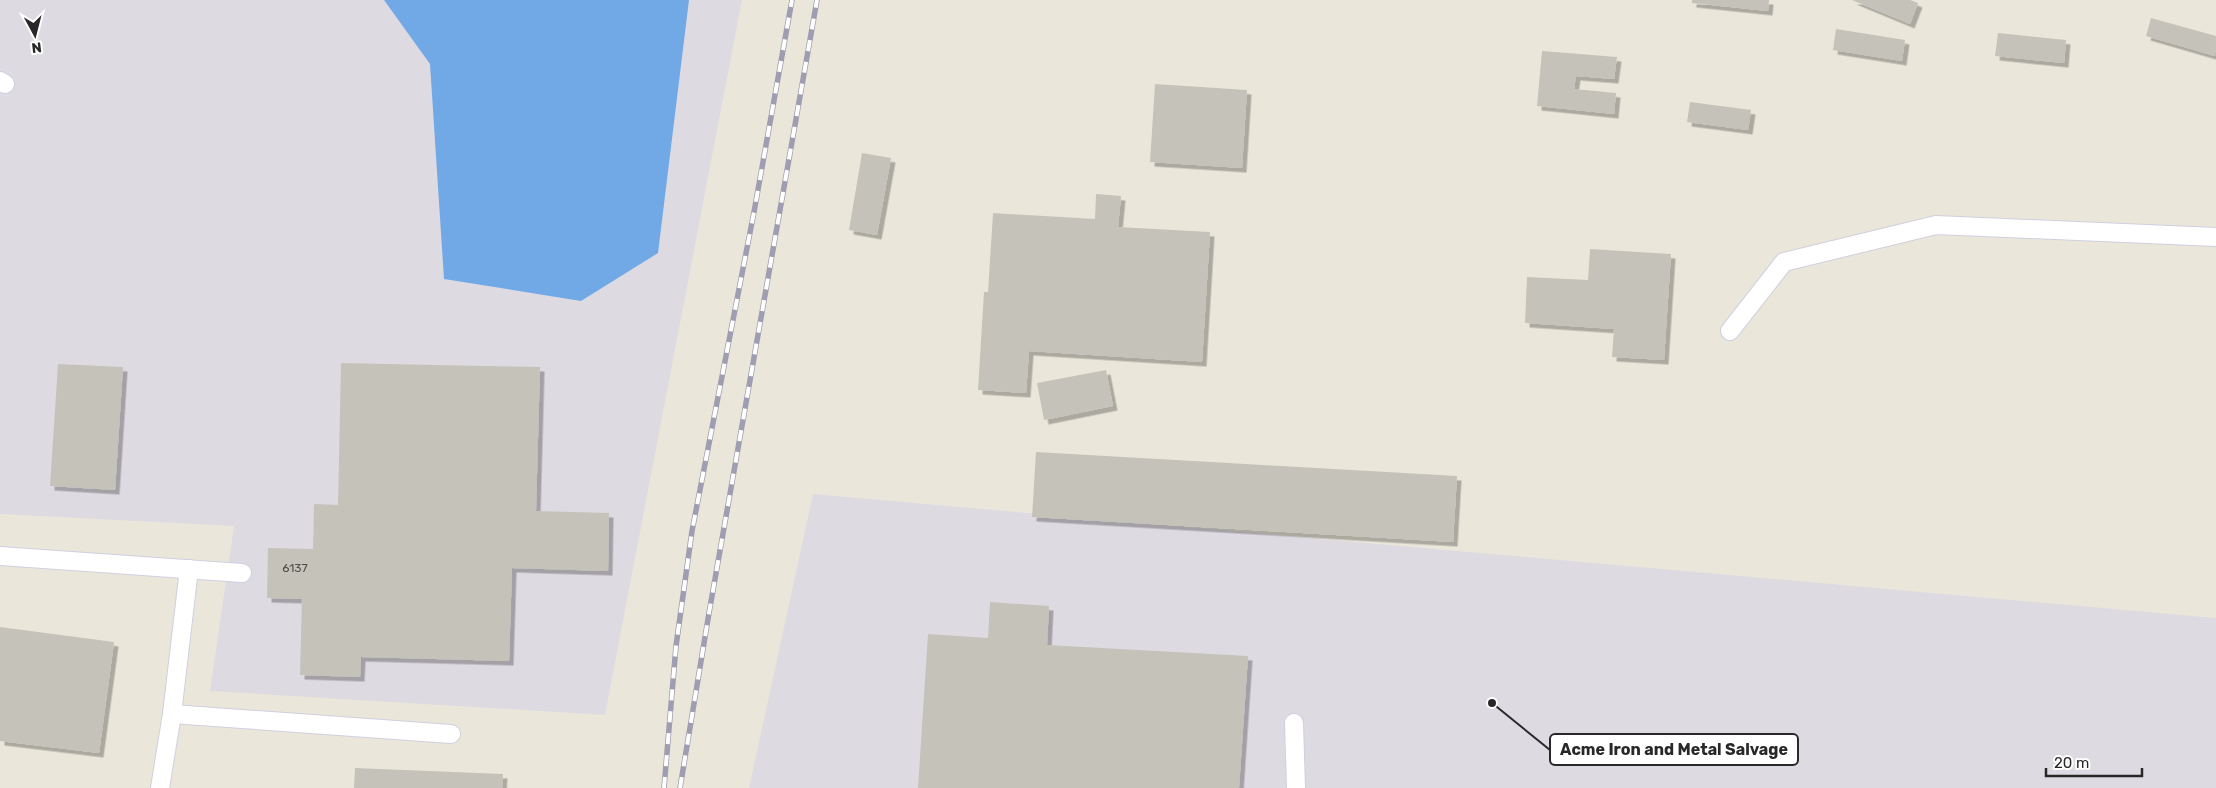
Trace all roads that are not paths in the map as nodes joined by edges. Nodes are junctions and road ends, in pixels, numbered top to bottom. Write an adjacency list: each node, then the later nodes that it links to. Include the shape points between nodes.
1 (2216, 237): 2 (lane, via 1936,225 1784,262)
2 (1730, 331)
3 (0, 556): 4 (lane)
4 (189, 569): 5 (lane); 6 (lane)
5 (242, 573)
6 (172, 714): 8 (lane); 9 (lane)
7 (1294, 723): 10 (lane)
8 (451, 734)
9 (160, 788)
10 (1296, 788)

